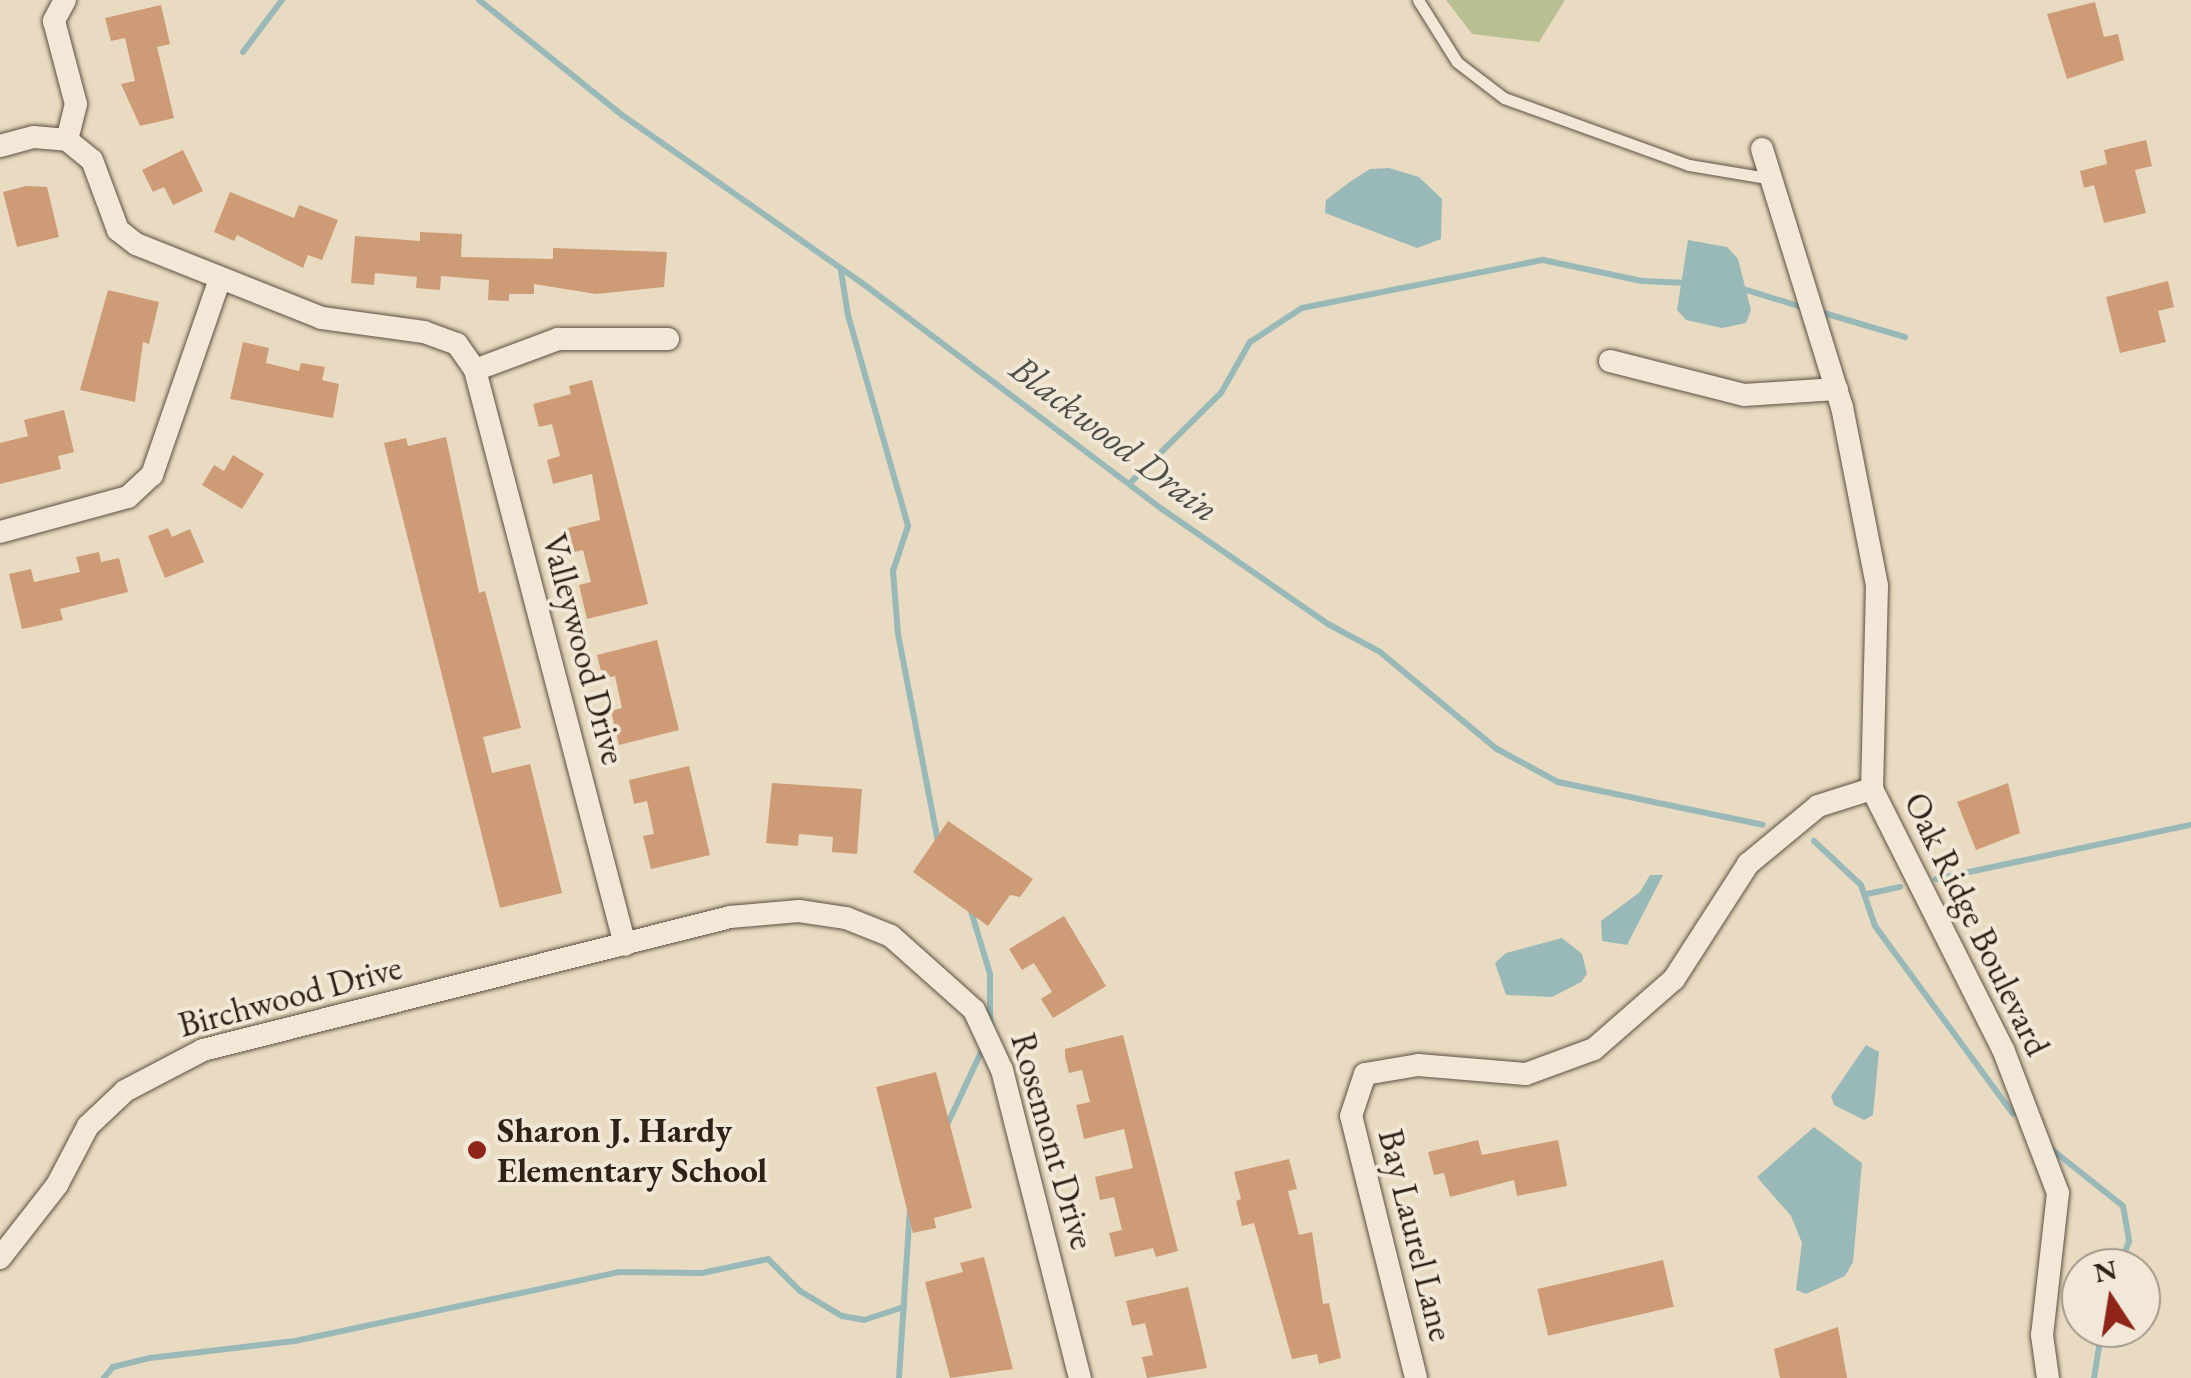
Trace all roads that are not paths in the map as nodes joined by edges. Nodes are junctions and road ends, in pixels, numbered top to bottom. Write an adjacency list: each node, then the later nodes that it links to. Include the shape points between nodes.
1 (65, 0): 3 (street, via 54,21 76,104)
2 (1418, 0): 6 (lane, via 1457,62 1504,98 1690,165)
3 (67, 140): 4 (street, via 34,136); 7 (street, via 92,160 118,230)
4 (0, 146)
5 (1762, 149): 6 (street, Oak Ridge Boulevard)
6 (1773, 179): 11 (street, Oak Ridge Boulevard)
7 (220, 279): 10 (street, via 322,318 424,332 457,344); 12 (street, via 152,475 128,497)
8 (668, 340): 10 (street, via 558,339)
9 (1610, 361): 11 (street, via 1744,396)
10 (475, 370): 14 (street, Valleywood Drive)
11 (1837, 389): 13 (street, Oak Ridge Boulevard, via 1877,586)
12 (0, 532)
13 (1872, 789): 17 (street, Bay Laurel Lane, via 1818,806 1748,864 1674,979 1594,1049 1526,1074 1418,1065 1365,1074 1350,1116); 18 (street, Oak Ridge Boulevard, via 2003,1048 2058,1193 2042,1336)
14 (624, 945): 15 (street, Birchwood Drive, via 203,1050 159,1070 88,1126 57,1185); 16 (street, Rosemont Drive, via 730,917 799,911 846,918 892,936 929,962 974,1010 1002,1070)
15 (0, 1258)
16 (1080, 1378)
17 (1416, 1378)
18 (2048, 1378)

